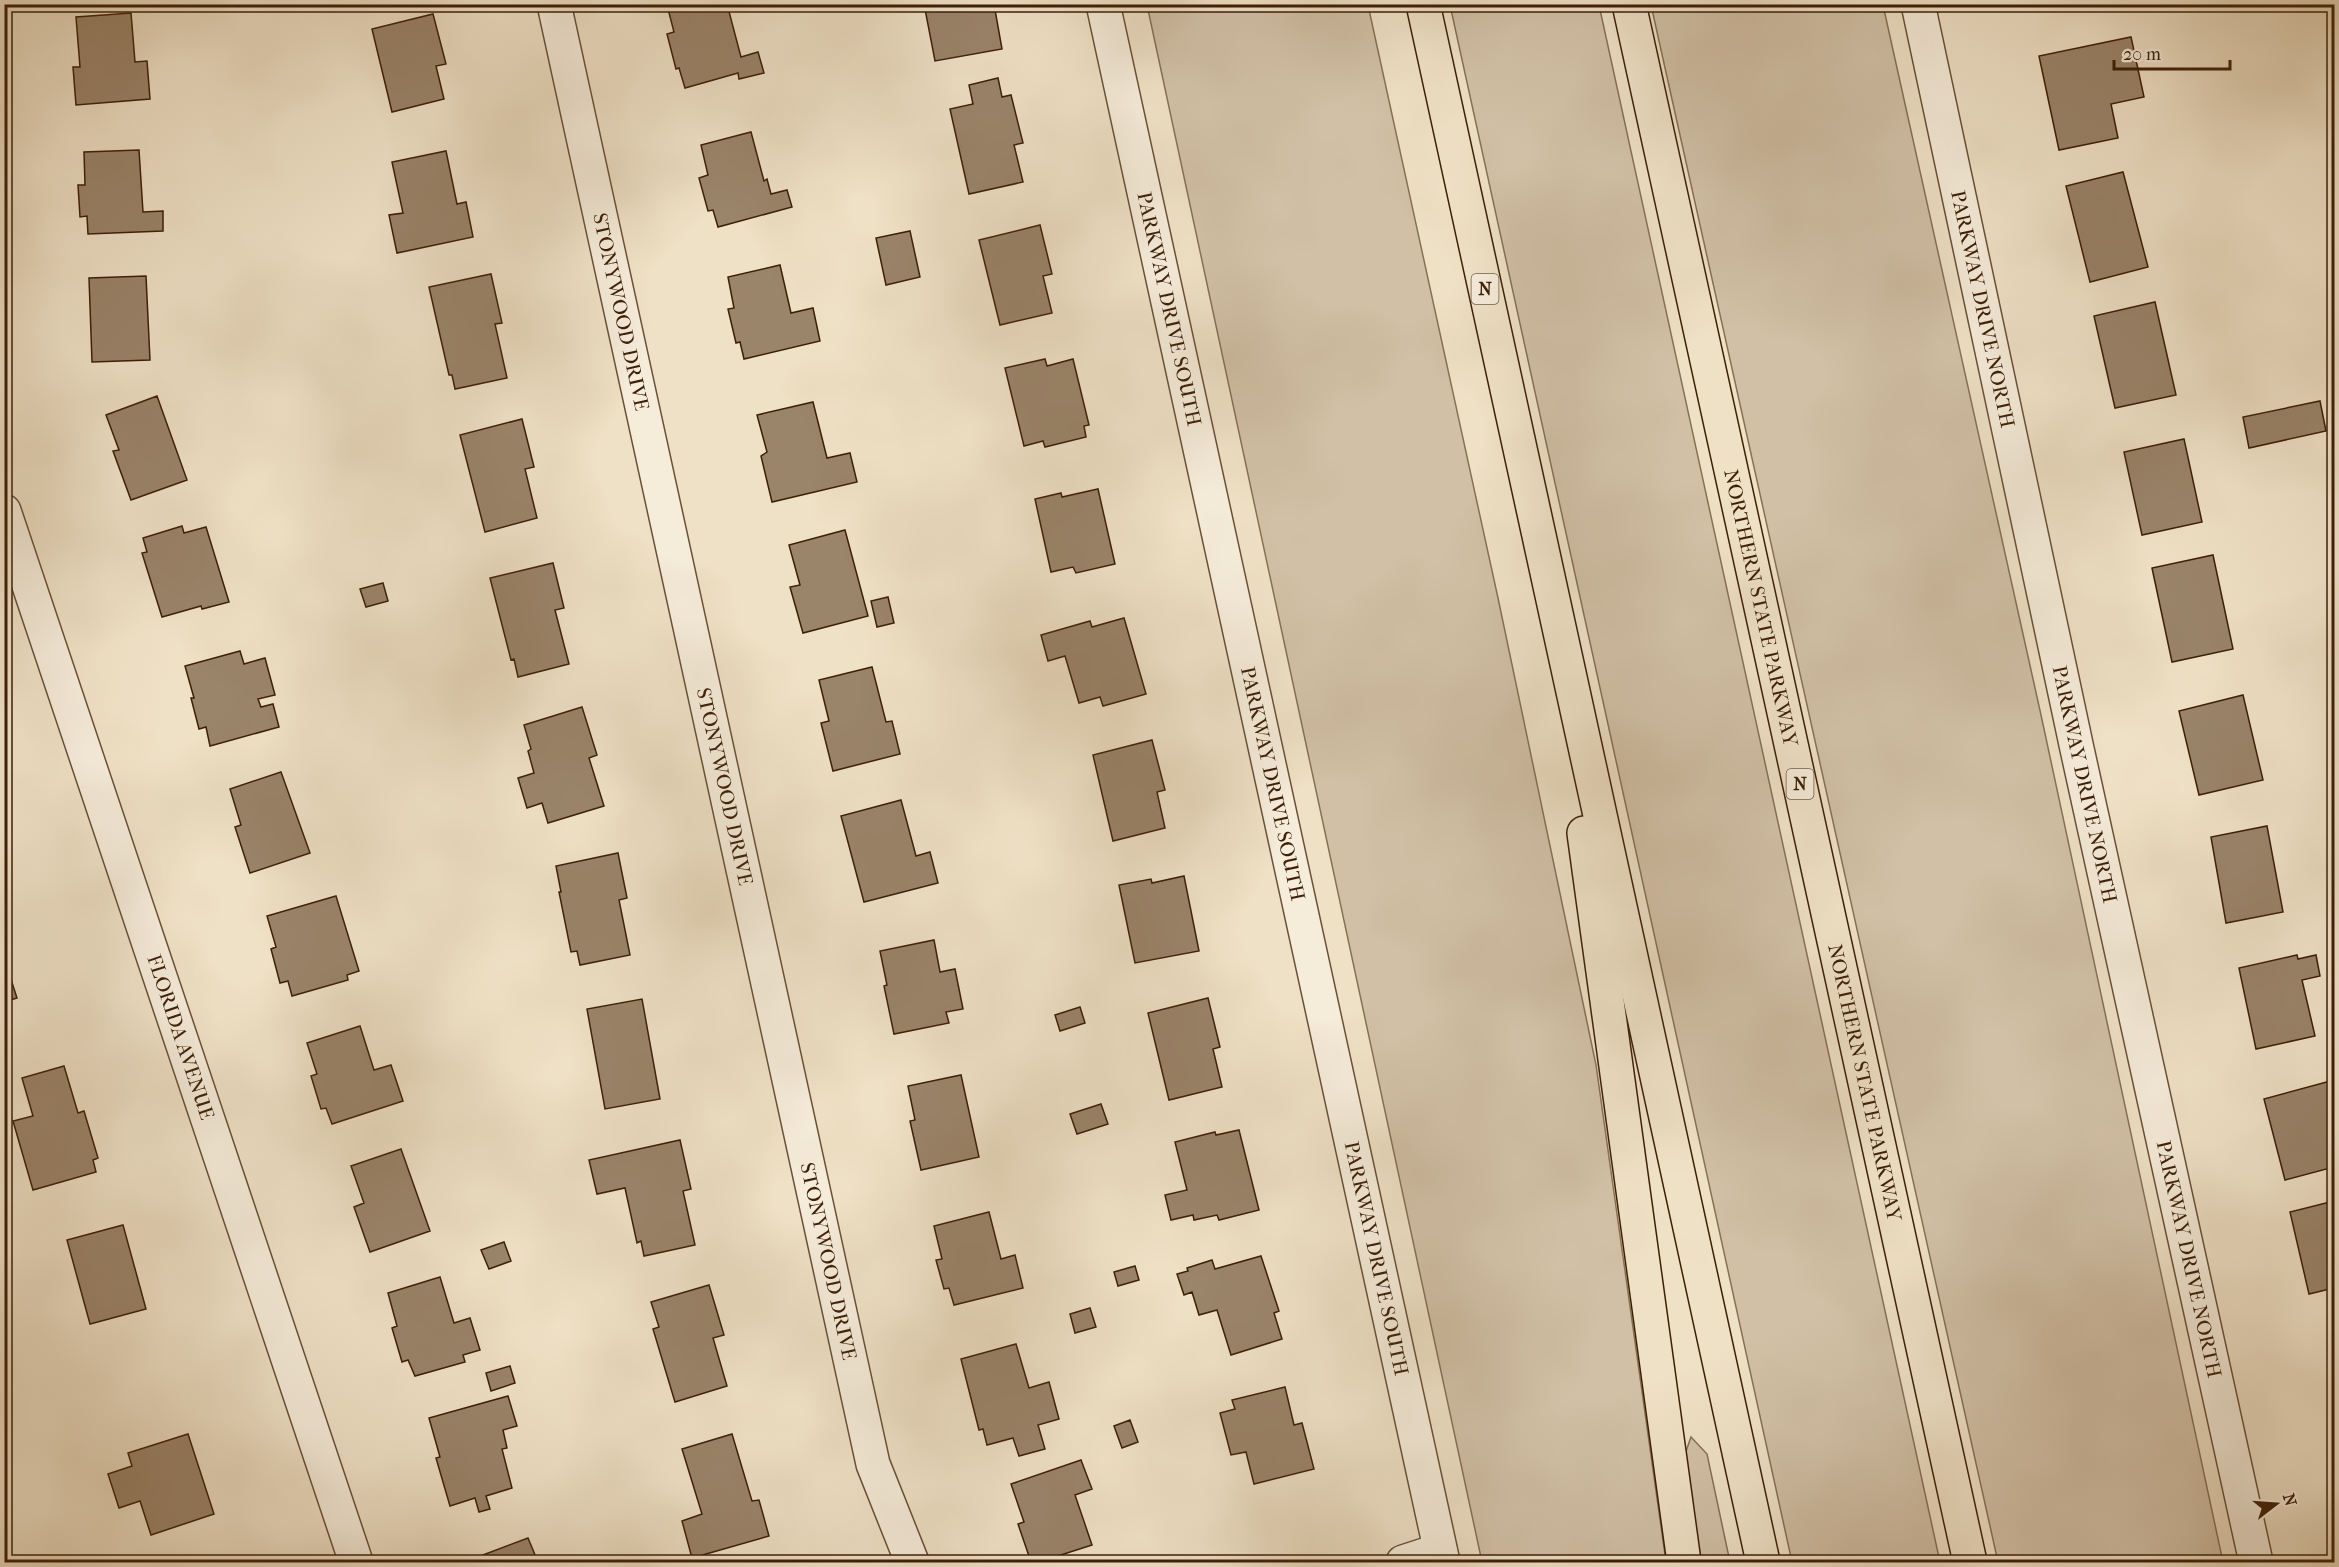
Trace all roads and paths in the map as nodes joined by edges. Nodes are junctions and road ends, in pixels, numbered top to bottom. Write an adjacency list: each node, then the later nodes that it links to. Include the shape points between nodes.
1 (554, 4): 10 (street, STONYWOOD DRIVE, via 873,1464)
2 (1103, 4): 8 (street, PARKWAY DRIVE SOUTH)
3 (1423, 4): 7 (highway, N)
4 (1629, 4): 14 (highway, NORTHERN STATE PARKWAY / N)
5 (1918, 4): 15 (street, PARKWAY DRIVE NORTH)
6 (4, 511): 9 (street, FLORIDA AVENUE)
7 (1548, 573): 12 (highway); 13 (highway, N)
8 (1442, 1556): 11 (street)
9 (356, 1563)
10 (912, 1563)
11 (1403, 1563)
12 (1684, 1563)
13 (1762, 1563)
14 (1970, 1563)
15 (2256, 1563)

